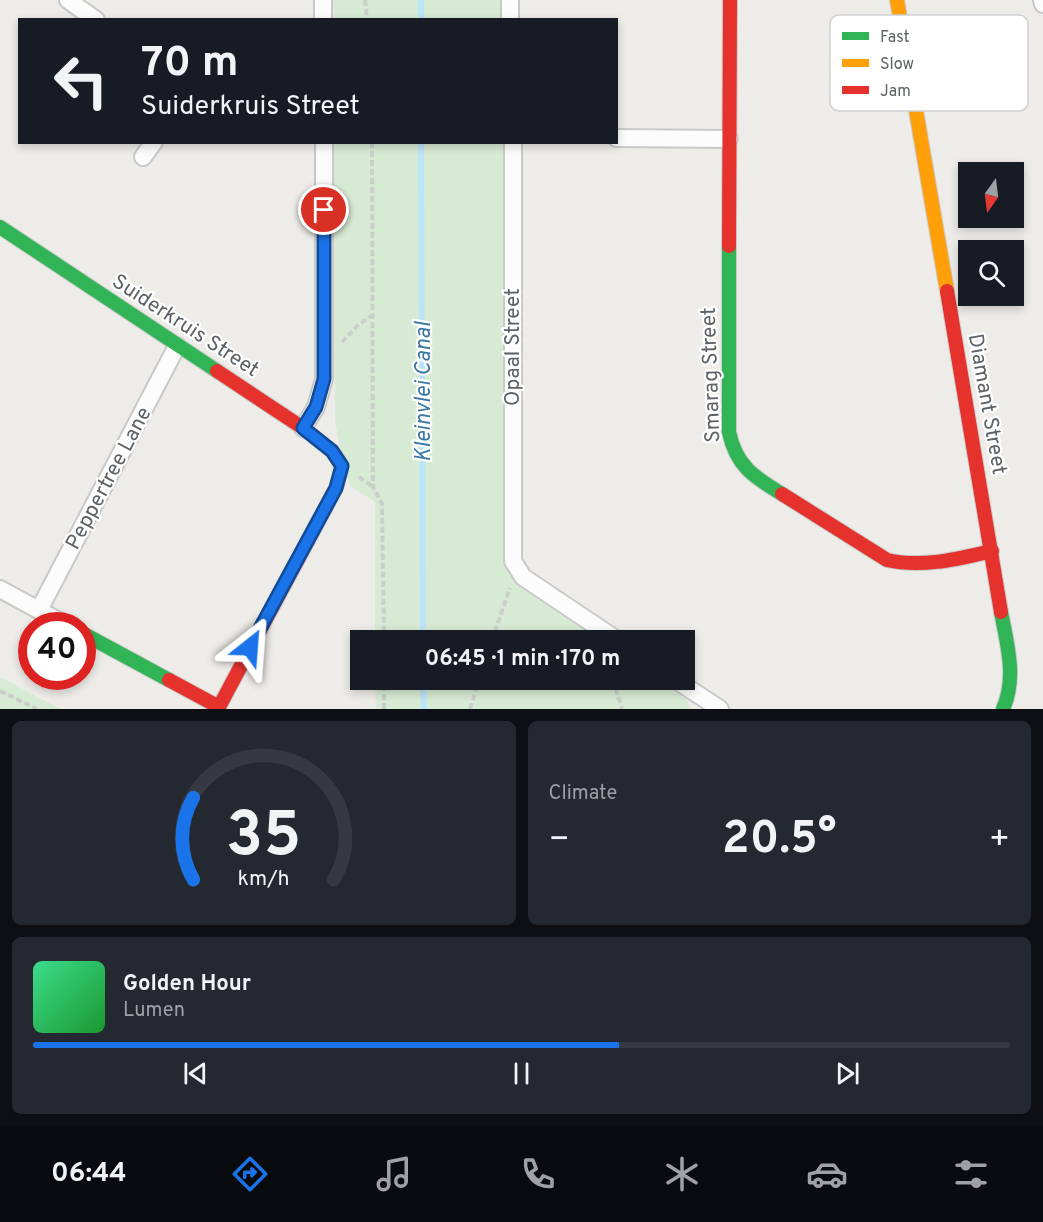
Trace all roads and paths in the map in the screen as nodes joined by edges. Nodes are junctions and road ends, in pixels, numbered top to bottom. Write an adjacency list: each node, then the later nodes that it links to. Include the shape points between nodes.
1 (68, 0): 8 (street)
2 (323, 0): 9 (street)
3 (365, 0): 10 (path)
4 (510, 0): 11 (street)
5 (730, 0): 14 (street, Smarag Street)
6 (897, 0): 7 (street, Diamant Street)
7 (900, 15)
8 (93, 18)
9 (324, 18)
10 (366, 18)
11 (510, 18)
12 (916, 111): 25 (street, Diamant Street)
13 (618, 138): 14 (street)
14 (729, 139): 25 (street, Smarag Street, via 729,432 733,452 761,481 887,560 917,566)
15 (153, 144): 19 (street)
16 (324, 144): 23 (street)
17 (372, 144): 21 (path)
18 (513, 144): 26 (street, Opaal Street, via 511,552)
19 (143, 157)
20 (2, 232): 22 (street, Suiderkruis Street)
21 (372, 314): 23 (path, via 339,346); 30 (path, via 373,487 382,504)
22 (177, 346): 24 (street, Suiderkruis Street); 28 (street, Peppertree Lane)
23 (324, 346): 24 (street, via 324,379 316,407)
24 (303, 428): 40 (street, Suiderkruis Street, via 332,451 342,466 336,488)
25 (992, 551): 45 (street, Diamant Street, via 1011,683)
26 (516, 570): 31 (path); 32 (street)
27 (0, 589): 28 (street)
28 (39, 610): 29 (street)
29 (43, 612)
30 (384, 630)
31 (495, 630)
32 (602, 630)
33 (96, 641): 40 (street)
34 (384, 690): 42 (path)
35 (476, 690): 43 (path)
36 (616, 690): 44 (path)
37 (689, 690): 39 (street)
38 (0, 691): 41 (path)
39 (711, 706)
40 (221, 708)
41 (37, 709)
42 (384, 709)
43 (470, 709)
44 (622, 709)
45 (1003, 709)

